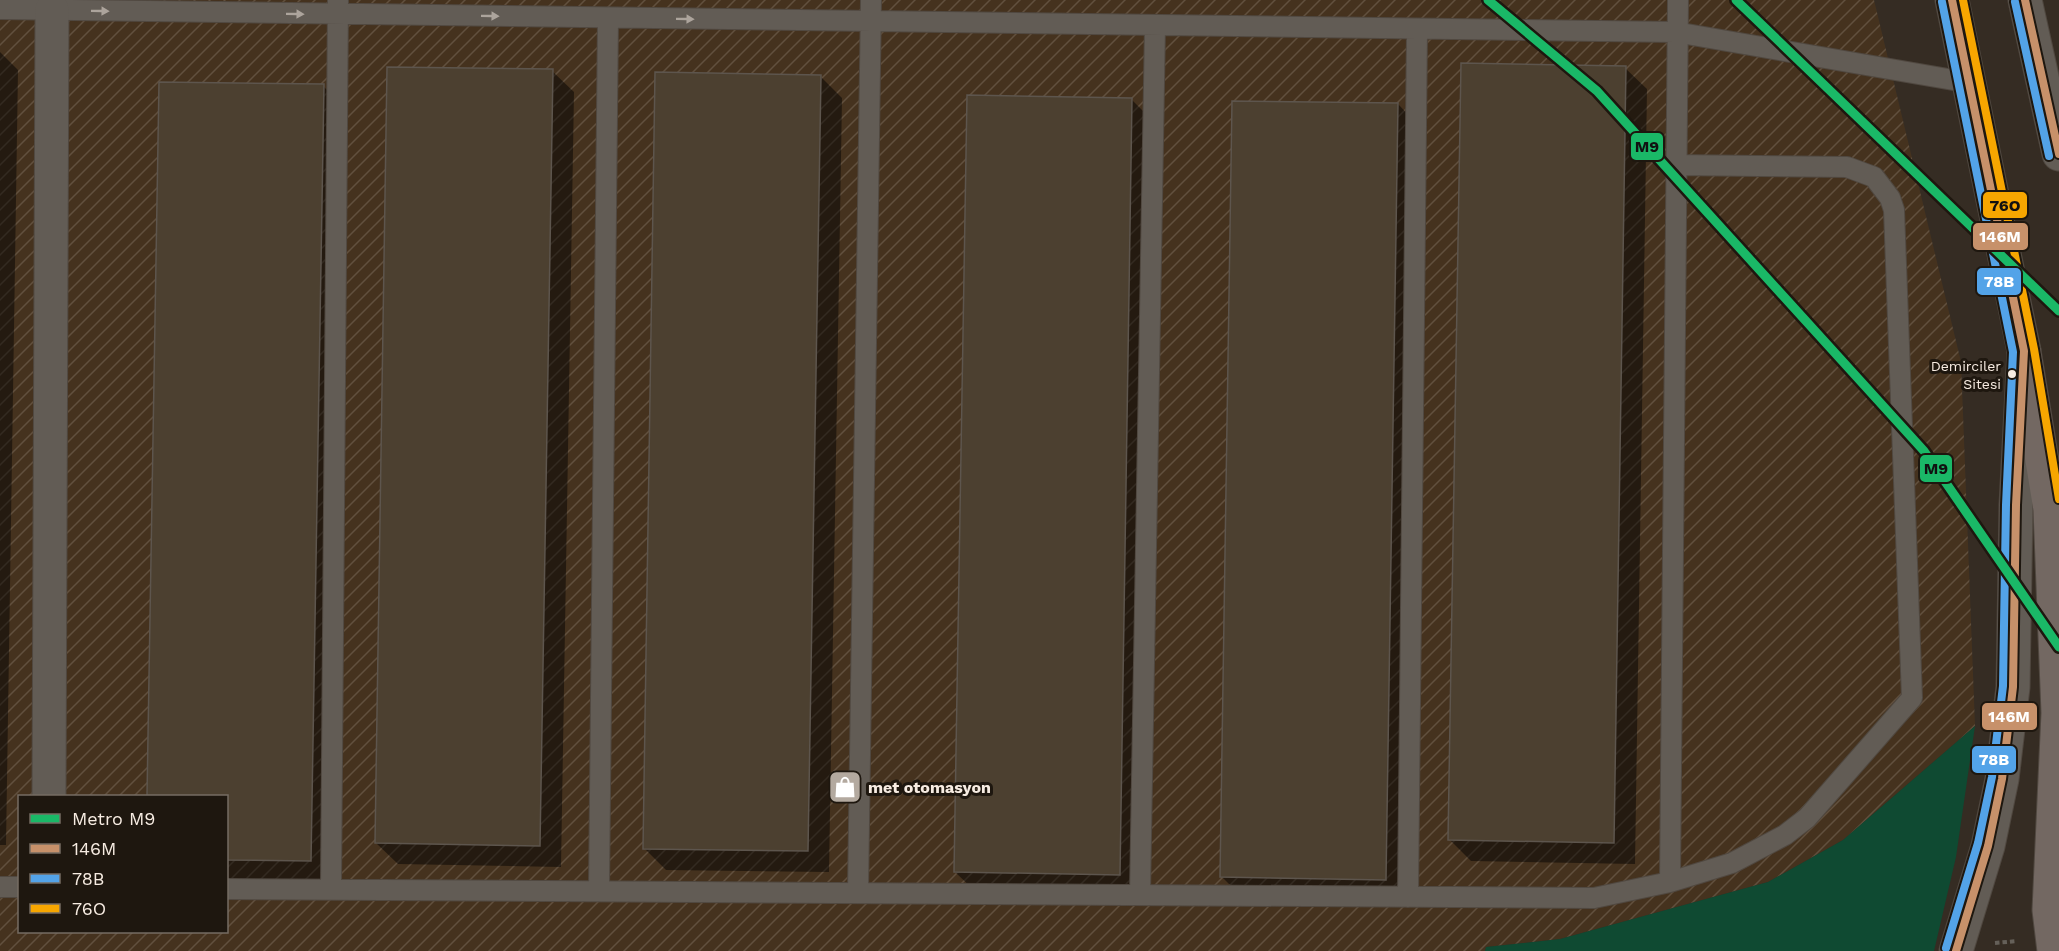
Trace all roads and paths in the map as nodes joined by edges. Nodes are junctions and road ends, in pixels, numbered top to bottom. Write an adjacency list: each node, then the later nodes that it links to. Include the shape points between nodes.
1 (871, 0): 9 (lane)
2 (1677, 0): 12 (lane)
3 (1952, 0): 13 (main road)
4 (2025, 0): 14 (main road)
5 (338, 7): 7 (lane, one-way to 5); 8 (lane, one-way to 8); 23 (lane)
6 (0, 9): 7 (lane)
7 (52, 10): 18 (main road)
8 (608, 18): 9 (lane, one-way to 9); 24 (lane)
9 (871, 22): 10 (lane); 25 (lane)
10 (1155, 26): 11 (lane); 26 (lane)
11 (1417, 30): 12 (lane); 27 (lane)
12 (1675, 32): 13 (lane); 15 (lane)
13 (1971, 82): 16 (main road)
14 (2059, 154)
15 (1675, 165): 19 (lane); 19 (lane, via 1847,167 1874,177 1890,198 1894,210 1912,698 1800,824 1732,863)
16 (2024, 351): 17 (main road, via 2050,509); 28 (main road, via 2013,687 2000,790)
17 (2059, 714): 29 (main road, via 2049,910)
18 (49, 795)
19 (1670, 882): 27 (lane, via 1593,898)
20 (0, 887): 21 (lane)
21 (18, 887)
22 (228, 889): 23 (lane)
23 (331, 890): 24 (lane)
24 (598, 891): 25 (lane)
25 (858, 893): 26 (lane)
26 (1140, 895): 27 (lane)
27 (1408, 897)
28 (1960, 941): 29 (path)
29 (2052, 944)

